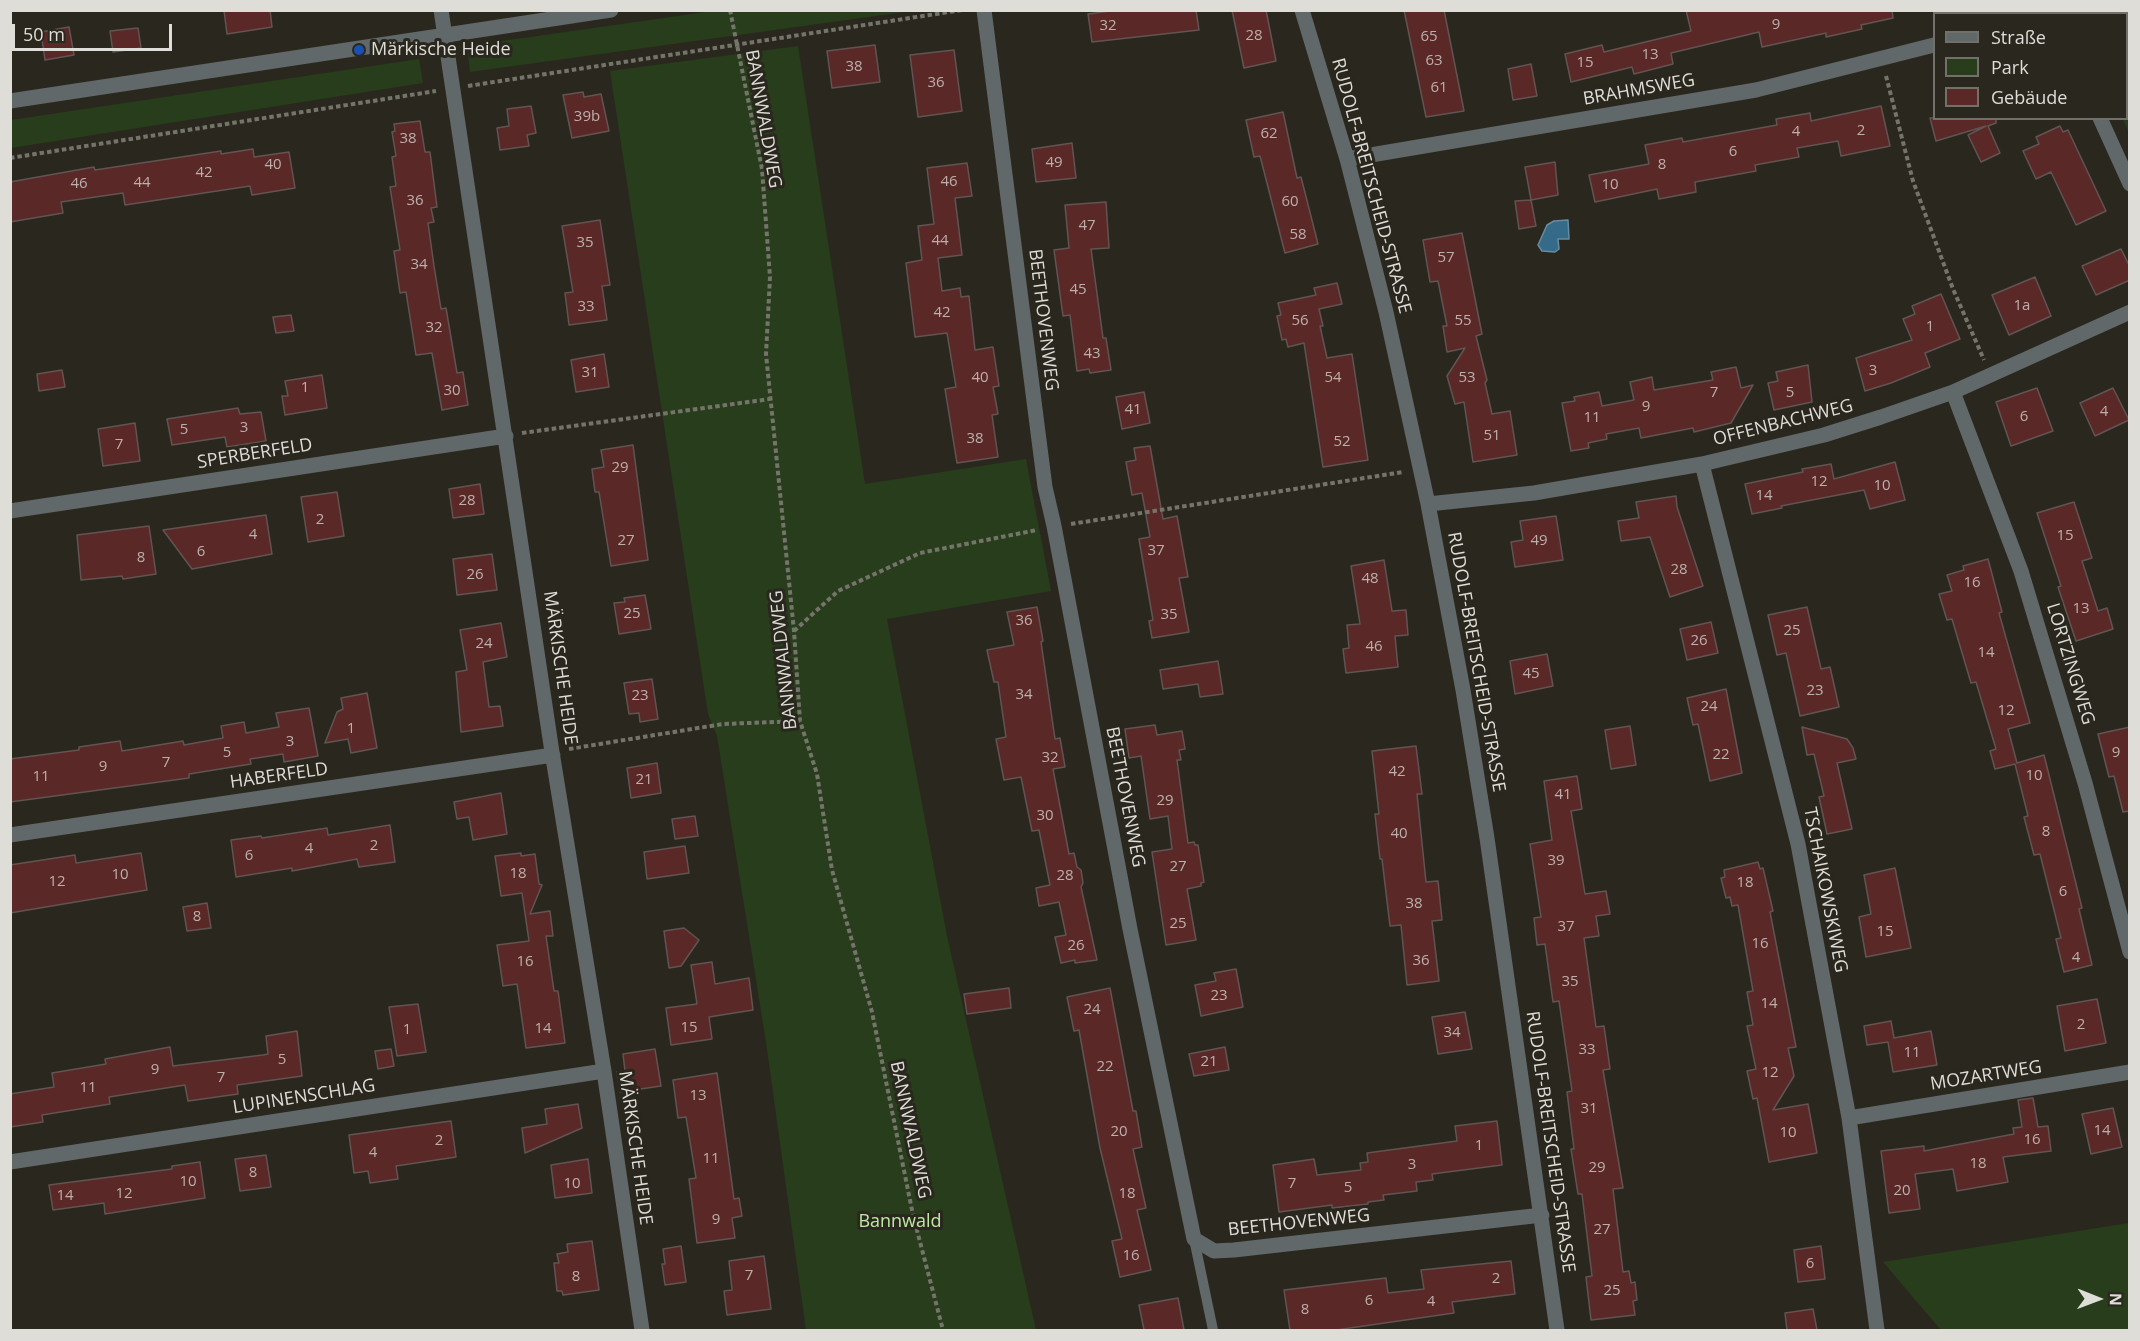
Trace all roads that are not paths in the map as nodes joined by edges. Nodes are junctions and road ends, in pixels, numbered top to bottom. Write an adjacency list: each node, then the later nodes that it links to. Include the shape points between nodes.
1 (441, 10): 5 (street, MÄRKISCHE HEIDE)
2 (611, 10): 5 (street)
3 (984, 10): 25 (street, BEETHOVENWEG, via 1045,487)
4 (1302, 10): 9 (street, RUDOLF-BREITSCHEID-STRASSE)
5 (445, 36): 7 (street); 13 (street, MÄRKISCHE HEIDE)
6 (1933, 45): 9 (street, BRAHMSWEG, via 1756,90)
7 (10, 101)
8 (2101, 120): 10 (street)
9 (1347, 159): 15 (street, RUDOLF-BREITSCHEID-STRASSE)
10 (2130, 184)
11 (2130, 312): 12 (street, OFFENBACHWEG)
12 (1953, 392): 14 (street, OFFENBACHWEG, via 1824,435); 19 (street, LORTZINGWEG, via 2021,571 2085,783)
13 (506, 436): 16 (street, SPERBERFELD); 17 (street, MÄRKISCHE HEIDE)
14 (1702, 464): 15 (street, OFFENBACHWEG, via 1534,493); 22 (street, TSCHAIKOWSKIWEG, via 1798,844)
15 (1428, 504): 24 (street, RUDOLF-BREITSCHEID-STRASSE, via 1463,690)
16 (10, 511)
17 (552, 753): 18 (street, HABERFELD); 20 (street, MÄRKISCHE HEIDE)
18 (10, 835)
19 (2130, 952)
20 (604, 1071): 23 (street, LUPINENSCHLAG); 26 (street, MÄRKISCHE HEIDE)
21 (2130, 1072): 22 (street, MOZARTWEG)
22 (1849, 1118): 29 (street, TSCHAIKOWSKIWEG)
23 (10, 1162)
24 (1542, 1215): 25 (street, BEETHOVENWEG, via 1234,1250 1214,1251); 28 (street, RUDOLF-BREITSCHEID-STRASSE)
25 (1194, 1239): 27 (lane)
26 (642, 1330)
27 (1213, 1330)
28 (1557, 1330)
29 (1877, 1330)

